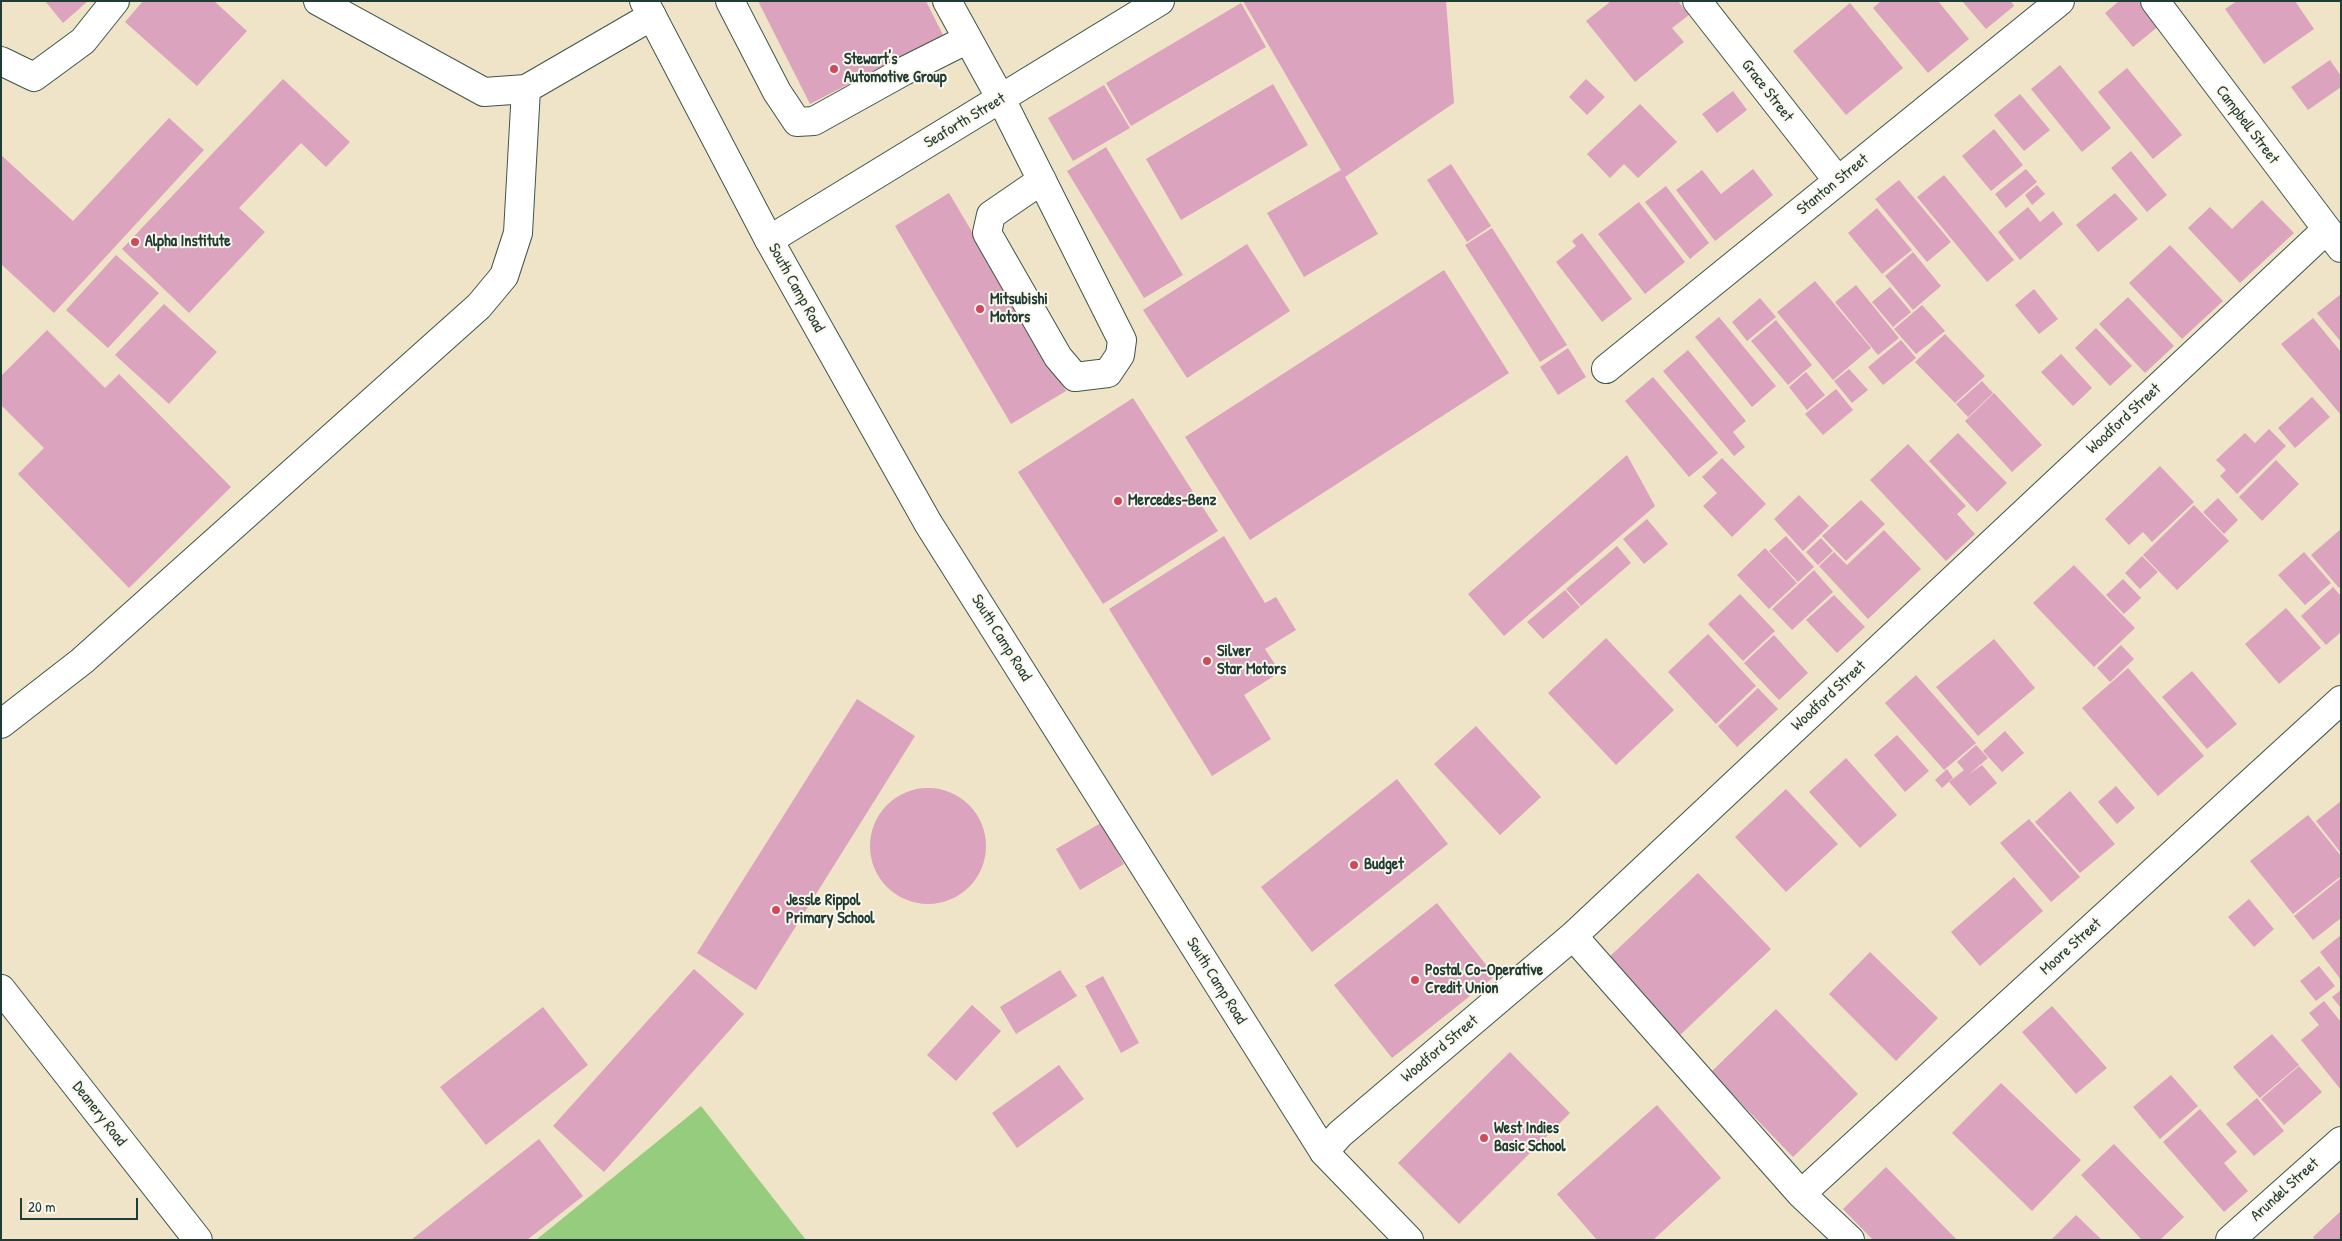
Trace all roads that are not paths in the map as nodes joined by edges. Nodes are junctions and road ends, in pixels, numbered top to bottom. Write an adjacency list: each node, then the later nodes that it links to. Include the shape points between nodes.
1 (115, 1): 11 (street, via 82,41 34,77)
2 (318, 1): 12 (street, via 484,92)
3 (730, 1): 10 (street, via 777,92 797,122 814,121)
4 (947, 1): 10 (street)
5 (1160, 1): 13 (street, Seaforth Street)
6 (1697, 1): 15 (street, Grace Street)
7 (2060, 1): 15 (street, Stanton Street)
8 (2155, 1): 16 (street, Campbell Street)
9 (648, 9): 12 (street); 17 (street, South Camp Road)
10 (968, 39): 13 (street)
11 (1, 61)
12 (526, 89): 20 (street, via 518,233 504,276 479,306 82,661)
13 (1001, 99): 14 (street); 17 (street, Seaforth Street)
14 (1042, 180): 14 (street, via 991,215 987,234 1058,357 1075,377 1108,373 1120,354 1122,340)
15 (1838, 181): 18 (street, Stanton Street)
16 (2333, 239): 21 (street, Woodford Street)
17 (770, 240): 24 (street, South Camp Road, via 928,523)
18 (1606, 369)
19 (2341, 700): 25 (street, Moore Street)
20 (1, 724)
21 (1573, 936): 24 (street, Woodford Street, via 1340,1134); 25 (street)
22 (1, 989): 26 (street, Deanery Road)
23 (2341, 1141): 29 (street, Arundel Street)
24 (1324, 1152): 27 (street, South Camp Road)
25 (1802, 1194): 28 (street)
26 (198, 1240)
27 (1409, 1240)
28 (1850, 1240)
29 (2230, 1240)

